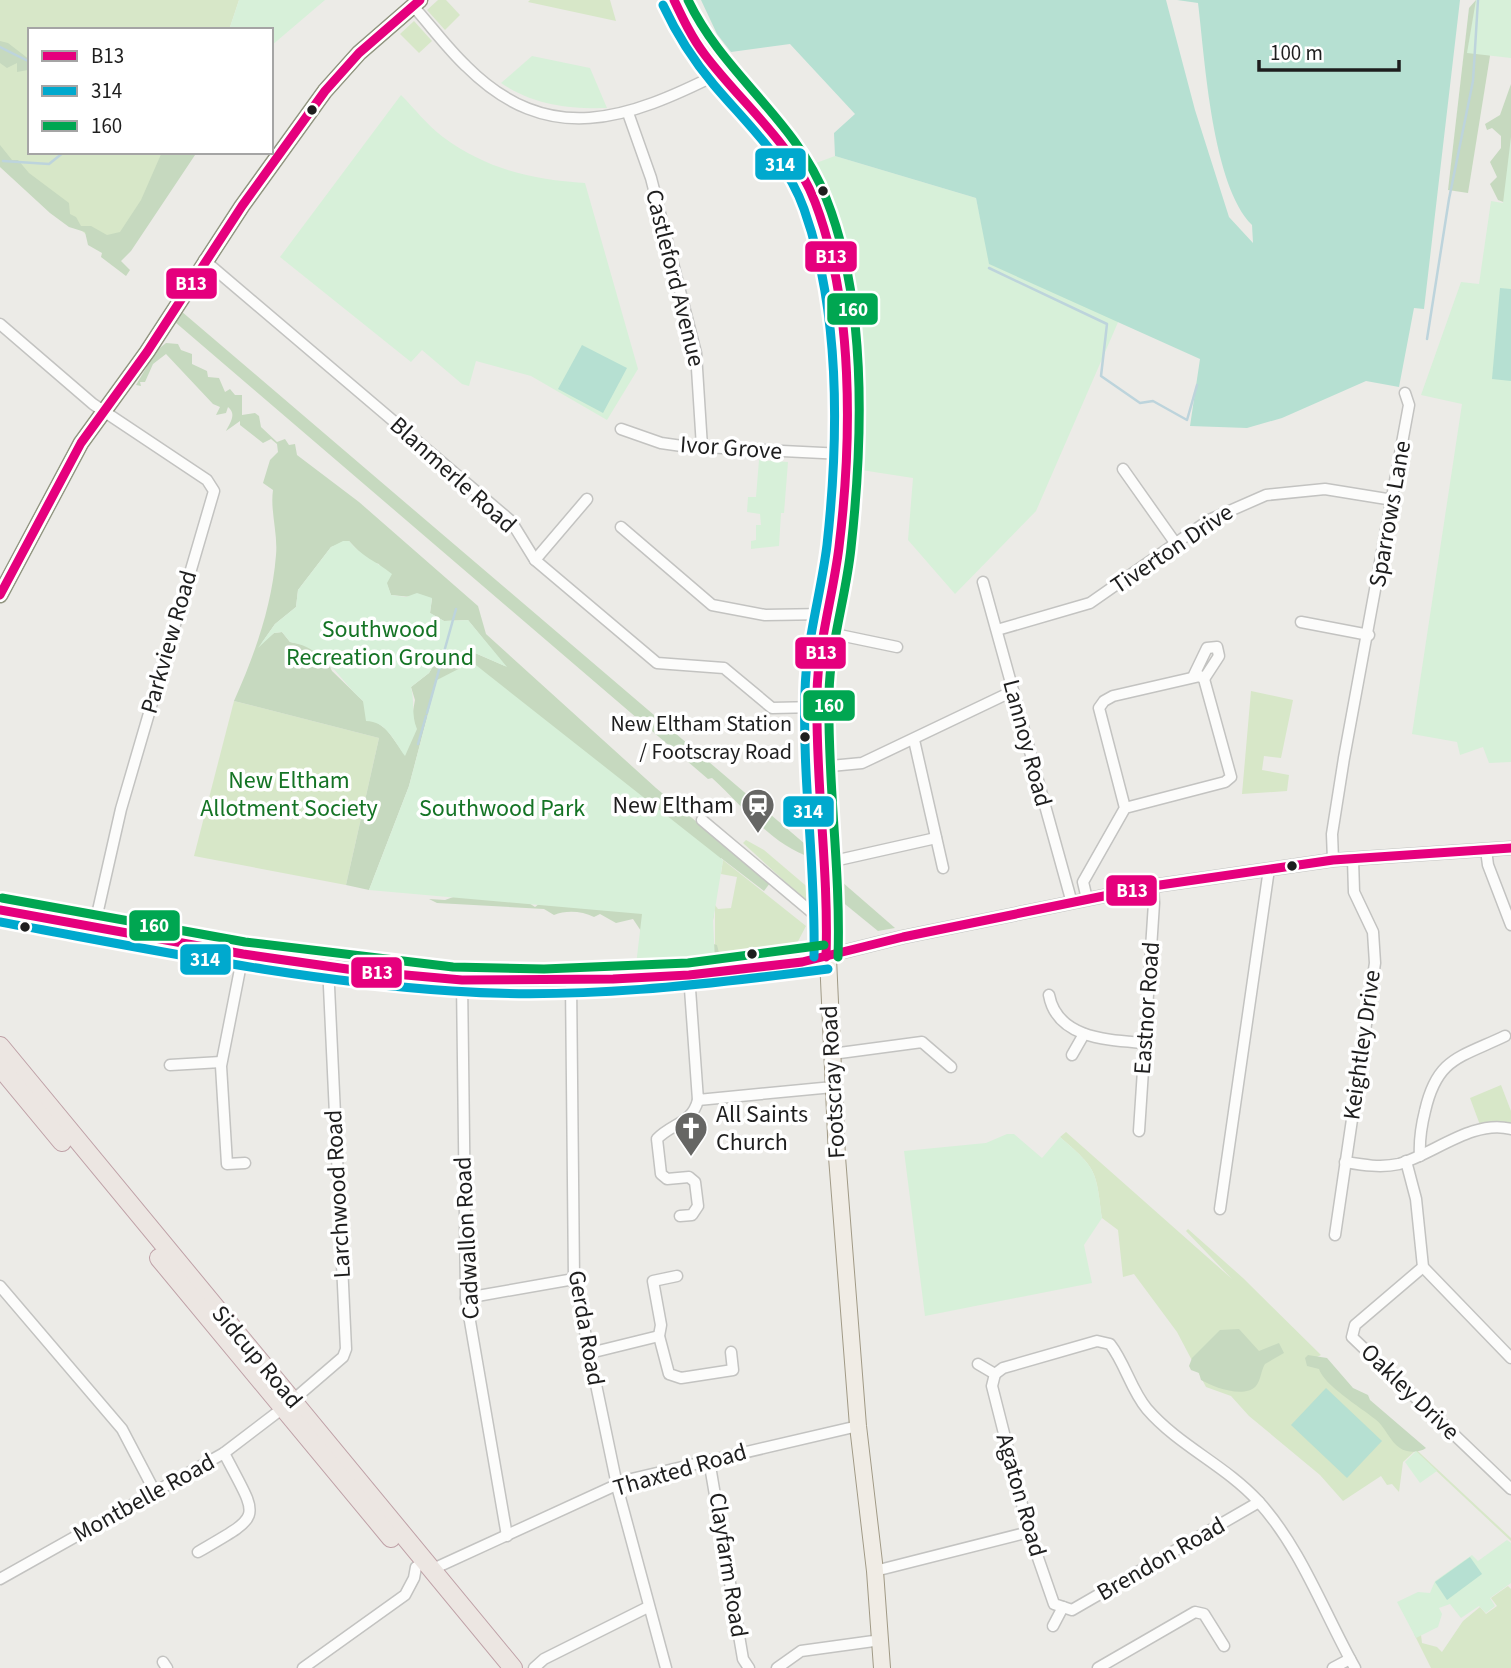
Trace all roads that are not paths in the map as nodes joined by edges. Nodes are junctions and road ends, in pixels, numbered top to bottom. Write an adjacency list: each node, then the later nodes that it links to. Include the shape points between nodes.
1 (674, 0): 3 (main road, Footscray Road, via 689,32)
2 (417, 3): 4 (street, via 466,66 516,104 568,118); 5 (main road, via 359,53 325,91)
3 (720, 73): 4 (street); 11 (main road, Footscray Road, via 797,163 825,232 840,334)
4 (628, 113): 10 (street, Castleford Avenue, via 651,178 696,354)
5 (204, 260): 8 (main road, via 154,341); 17 (street, Blanmerle Road, via 511,521)
6 (0, 324): 8 (street)
7 (1405, 393): 14 (street, Sparrows Lane, via 1409,405)
8 (103, 410): 19 (main road, via 62,476); 46 (street, Parkview Road, via 207,480 214,491 121,809)
9 (621, 429): 10 (street, Ivor Grove, via 661,443)
10 (702, 447): 11 (street, Ivor Grove)
11 (843, 454): 20 (main road, Footscray Road, via 838,549)
12 (1123, 469): 16 (street)
13 (587, 499): 17 (street)
14 (1393, 500): 16 (street, Tiverton Drive, via 1325,489 1266,495 1209,520); 24 (street, Sparrows Lane)
15 (621, 527): 20 (street, via 712,605 765,615)
16 (1176, 544): 22 (street, Tiverton Drive, via 1090,603)
17 (535, 560): 27 (street, Blanmerle Road, via 657,663 724,668 766,706)
18 (983, 582): 22 (street, Lannoy Road)
19 (0, 595)
20 (828, 614): 23 (main road, Footscray Road)
21 (1301, 622): 24 (street)
22 (997, 631): 26 (street, Lannoy Road)
23 (825, 632): 25 (street); 27 (main road, Footscray Road)
24 (1368, 635): 36 (street, Sparrows Lane, via 1332,835)
25 (897, 647)
26 (1013, 691): 28 (street); 42 (street, Lannoy Road)
27 (817, 707): 29 (main road, Footscray Road)
28 (914, 740): 29 (street, via 862,763); 32 (street)
29 (820, 767): 37 (main road, Footscray Road)
30 (1125, 808): 30 (street, via 1231,777 1199,677 1114,696 1101,704 1098,711); 41 (street, via 1083,882)
31 (702, 820): 45 (street)
32 (936, 838): 37 (street); 38 (street)
33 (1511, 848): 34 (street)
34 (1486, 850): 35 (street); 44 (street)
35 (1353, 859): 36 (street); 70 (street, Keightley Drive, via 1354,892 1373,932 1375,963)
36 (1333, 860): 39 (street)
37 (825, 865): 45 (main road, Footscray Road)
38 (943, 868)
39 (1269, 869): 40 (street); 72 (street)
40 (1153, 886): 41 (street); 56 (street, Eastnor Road)
41 (1087, 899): 42 (street)
42 (1072, 903): 48 (street)
43 (0, 910): 46 (street)
44 (1511, 925)
45 (828, 926): 48 (main road, Footscray Road)
46 (94, 928): 47 (street)
47 (243, 954): 49 (street); 60 (street)
48 (827, 957): 50 (street); 58 (main road, Footscray Road)
49 (327, 965): 51 (street); 86 (street, Larchwood Road, via 346,1349 343,1357)
50 (688, 975): 52 (street); 65 (street)
51 (462, 980): 52 (street); 79 (street, Cadwallon Road)
52 (571, 981): 77 (street, Gerda Road)
53 (1049, 995): 54 (street, via 1055,1013)
54 (1084, 1034): 56 (street); 59 (street)
55 (1505, 1036): 68 (street, via 1451,1063 1436,1076 1420,1131)
56 (1144, 1043): 67 (street, Eastnor Road)
57 (0, 1046): 86 (highway, Sidcup Road)
58 (832, 1054): 63 (street, via 922,1042); 64 (main road, Footscray Road)
59 (1072, 1055)
60 (222, 1062): 61 (street); 71 (street, via 227,1164)
61 (170, 1065)
62 (0, 1067): 86 (highway, Sidcup Road)
63 (951, 1067)
64 (833, 1087): 65 (street); 87 (main road, Footscray Road)
65 (698, 1100): 73 (street, via 688,1120 657,1139 661,1174 695,1182 698,1206 692,1215)
66 (1511, 1129): 68 (street, via 1477,1131)
67 (1139, 1131)
68 (1420, 1156): 69 (street)
69 (1406, 1161): 70 (street, via 1371,1166); 75 (street, via 1416,1199)
70 (1345, 1162): 74 (street, Keightley Drive)
71 (245, 1163)
72 (1220, 1209)
73 (680, 1216)
74 (1335, 1235)
75 (1423, 1267): 83 (street); 91 (street, Oakley Drive, via 1355,1325 1352,1337)
76 (677, 1276): 80 (street, via 653,1281)
77 (574, 1279): 79 (street); 82 (street, Gerda Road)
78 (0, 1286): 92 (street, via 122,1429)
79 (466, 1298): 95 (street, Cadwallon Road)
80 (659, 1336): 81 (street, via 666,1368 674,1377 733,1370); 82 (street)
81 (731, 1352)
82 (590, 1353): 90 (street, Gerda Road)
83 (1511, 1358)
84 (978, 1364): 85 (street)
85 (995, 1374): 93 (street, via 1003,1368 1106,1342 1144,1406 1167,1432 1219,1466); 94 (street, Agaton Road, via 992,1386)
86 (283, 1408): 88 (street, Montbelle Road); 97 (highway, Sidcup Road)
87 (858, 1426): 89 (street, Thaxted Road); 98 (main road, Footscray Road)
88 (224, 1453): 92 (street, Montbelle Road); 96 (street, via 251,1505 251,1517)
89 (709, 1460): 90 (street, Thaxted Road); 111 (street, Clayfarm Road, via 743,1659)
90 (617, 1485): 95 (street, Thaxted Road); 100 (street, Gerda Road)
91 (1511, 1489)
92 (155, 1492): 99 (street, Montbelle Road)
93 (1259, 1502): 101 (street, Brendon Road, via 1072,1610); 105 (street, via 1298,1560)
94 (1029, 1532): 98 (street); 101 (street, Agaton Road, via 1054,1604)
95 (507, 1536): 97 (street, Thaxted Road)
96 (198, 1552)
97 (424, 1568): 106 (street, via 405,1595); 107 (highway, Sidcup Road); 108 (highway, Sidcup Road)
98 (875, 1571): 103 (main road, Footscray Road)
99 (0, 1579)
100 (648, 1606): 109 (street); 110 (street, Gerda Road)
101 (1063, 1607): 102 (street)
102 (1053, 1626)
103 (881, 1640): 112 (street, via 802,1651); 113 (main road, Footscray Road)
104 (1224, 1646): 114 (street, via 1204,1614 1195,1612)
105 (1353, 1663): 115 (street)
106 (303, 1668)
107 (498, 1668)
108 (513, 1668)
109 (534, 1668)
110 (666, 1668)
111 (749, 1668)
112 (777, 1668)
113 (882, 1668)
114 (1098, 1668)
115 (1333, 1668)

